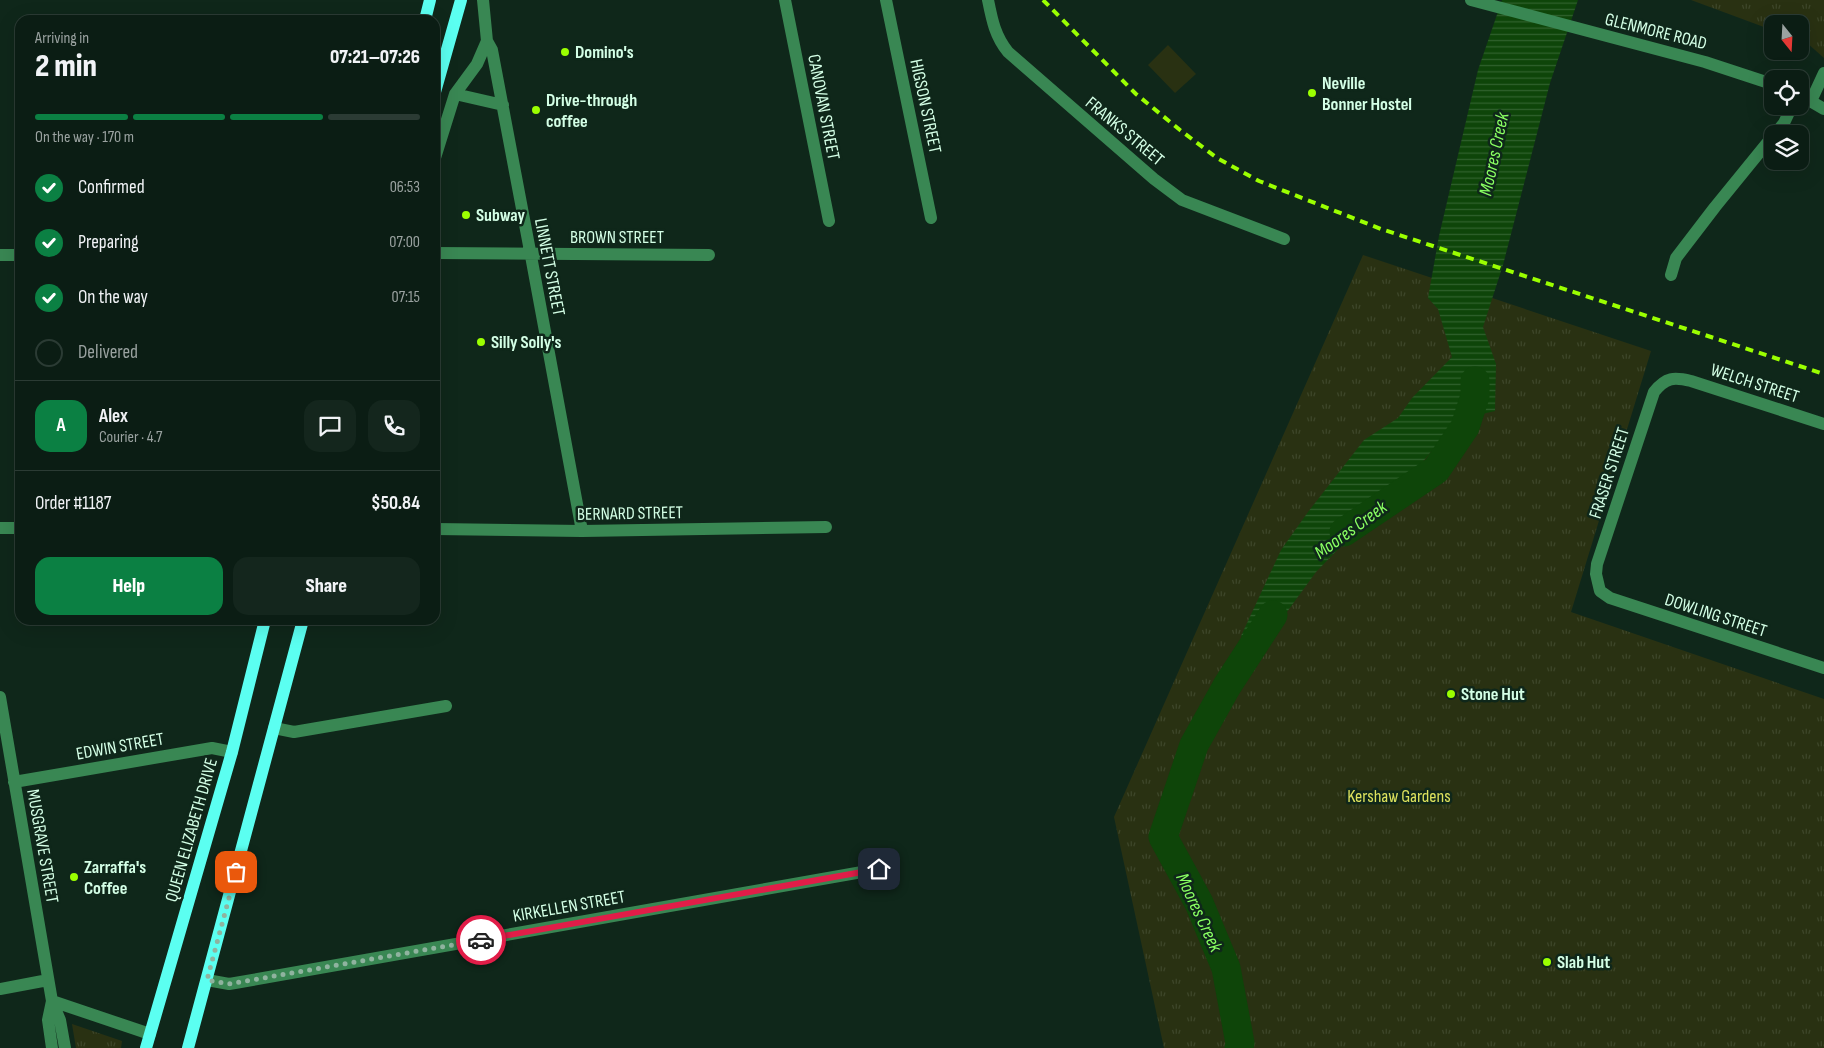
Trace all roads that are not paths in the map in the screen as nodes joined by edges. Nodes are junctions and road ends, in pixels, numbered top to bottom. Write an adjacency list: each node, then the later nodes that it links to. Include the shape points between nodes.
1 (430, 0): 8 (main road)
2 (461, 0): 11 (main road)
3 (483, 0): 9 (street)
4 (786, 0): 21 (street, CANOVAN STREET)
5 (886, 0): 20 (street, HIGSON STREET)
6 (988, 0): 22 (street, FRANKS STREET, via 997,36 1008,52 1154,179 1182,200)
7 (1471, 0): 12 (street, GLENMORE ROAD, via 1705,62)
8 (426, 15)
9 (487, 41): 13 (street, via 477,64); 16 (street, LINNETT STREET, via 492,50)
10 (1824, 73): 14 (street)
11 (440, 74)
12 (1764, 81)
13 (455, 94): 16 (street); 18 (street)
14 (1809, 94)
15 (1809, 100): 17 (street)
16 (503, 105): 24 (street, LINNETT STREET)
17 (1824, 109)
18 (440, 142)
19 (1764, 147): 28 (street, via 1676,258)
20 (931, 218)
21 (829, 221)
22 (1284, 238)
23 (440, 253): 24 (street, BROWN STREET)
24 (530, 254): 25 (street, BROWN STREET); 35 (street, LINNETT STREET)
25 (709, 254)
26 (0, 255): 27 (street)
27 (15, 255)
28 (1671, 275)
29 (1675, 377): 30 (street, WELCH STREET); 36 (street, FRASER STREET, via 1659,385 1654,392 1597,564)
30 (1824, 424)
31 (0, 528): 32 (street)
32 (15, 528)
33 (826, 528): 35 (street, BERNARD STREET)
34 (440, 529): 35 (street, BERNARD STREET)
35 (582, 531)
36 (1600, 591): 39 (street, DOWLING STREET, via 1619,601)
37 (264, 625): 43 (main road, QUEEN ELIZABETH DRIVE)
38 (302, 625): 42 (main road)
39 (1824, 668)
40 (0, 697): 44 (street, MUSGRAVE STREET)
41 (446, 706): 42 (street, via 294,732)
42 (274, 728): 47 (main road)
43 (232, 752): 44 (street, EDWIN STREET, via 212,748); 50 (main road, QUEEN ELIZABETH DRIVE)
44 (14, 782): 46 (street, MUSGRAVE STREET)
45 (879, 869): 47 (street, KIRKELLEN STREET, via 229,984)
46 (48, 980): 48 (street); 49 (street, MUSGRAVE STREET)
47 (207, 980): 54 (main road)
48 (0, 989)
49 (52, 1001): 50 (street); 51 (street, via 48,1020); 52 (street, via 60,1020)
50 (150, 1034): 53 (main road, QUEEN ELIZABETH DRIVE)
51 (52, 1048)
52 (65, 1048)
53 (146, 1048)
54 (188, 1048)

